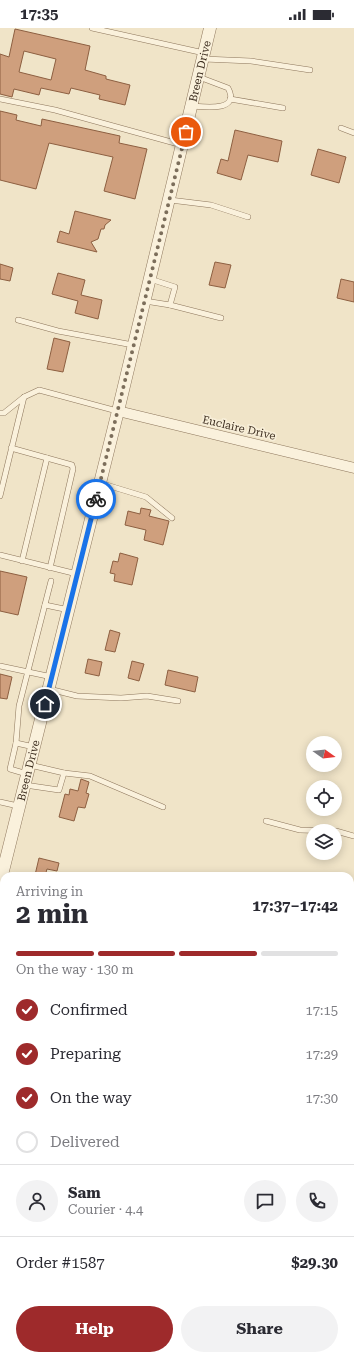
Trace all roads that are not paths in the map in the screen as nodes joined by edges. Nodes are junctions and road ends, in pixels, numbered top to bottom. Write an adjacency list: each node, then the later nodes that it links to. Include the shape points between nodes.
1 (92, 28): 3 (lane)
2 (210, 28): 3 (street, Breen Drive)
3 (205, 56): 4 (lane); 5 (street, Breen Drive)
4 (310, 70)
5 (199, 77): 7 (lane, via 228,88); 8 (street, Breen Drive)
6 (0, 99): 12 (lane, via 55,110)
7 (230, 99): 8 (lane, via 220,108); 9 (lane)
8 (192, 106): 12 (street, Breen Drive)
9 (283, 108)
10 (341, 128): 11 (lane)
11 (354, 133)
12 (183, 146): 13 (street, Breen Drive)
13 (170, 200): 14 (lane, via 211,205); 15 (street, Breen Drive)
14 (248, 217)
15 (150, 279): 16 (street, Breen Drive); 17 (lane, via 175,288)
16 (145, 301): 17 (lane); 20 (street, Breen Drive)
17 (170, 305): 18 (lane)
18 (221, 318)
19 (18, 320): 20 (lane)
20 (134, 346): 22 (street, Breen Drive)
21 (24, 397): 22 (lane, via 39,390); 23 (lane, via 4,413); 24 (lane)
22 (118, 412): 26 (street, Euclaire Drive); 27 (street, Breen Drive)
23 (0, 413)
24 (11, 448): 25 (lane); 28 (lane)
25 (46, 458): 31 (lane); 32 (lane, via 72,465 73,469)
26 (354, 468)
27 (100, 483): 29 (lane, via 146,497); 33 (street, Breen Drive)
28 (0, 496)
29 (172, 518)
30 (0, 555): 31 (lane)
31 (22, 561): 32 (lane)
32 (50, 568): 33 (lane)
33 (78, 575): 36 (street, Breen Drive)
34 (51, 581): 35 (lane)
35 (45, 605): 36 (lane); 38 (lane)
36 (68, 610): 39 (street, Breen Drive)
37 (0, 666): 38 (lane)
38 (28, 672): 39 (lane); 42 (lane, via 19,706)
39 (52, 677): 40 (street, Breen Drive)
40 (49, 689): 41 (lane, via 77,696 148,696); 43 (street, Breen Drive)
41 (178, 701)
42 (16, 742): 43 (lane); 45 (lane, via 10,769)
43 (34, 747): 45 (street, Breen Drive)
44 (64, 773): 45 (lane); 45 (lane, via 59,790); 48 (lane, via 90,776)
45 (27, 774): 47 (street, Breen Drive)
46 (0, 802): 47 (lane)
47 (19, 806): 51 (street, Breen Drive)
48 (163, 807)
49 (266, 821): 50 (lane, via 300,830 336,831)
50 (354, 836)
51 (4, 872)

